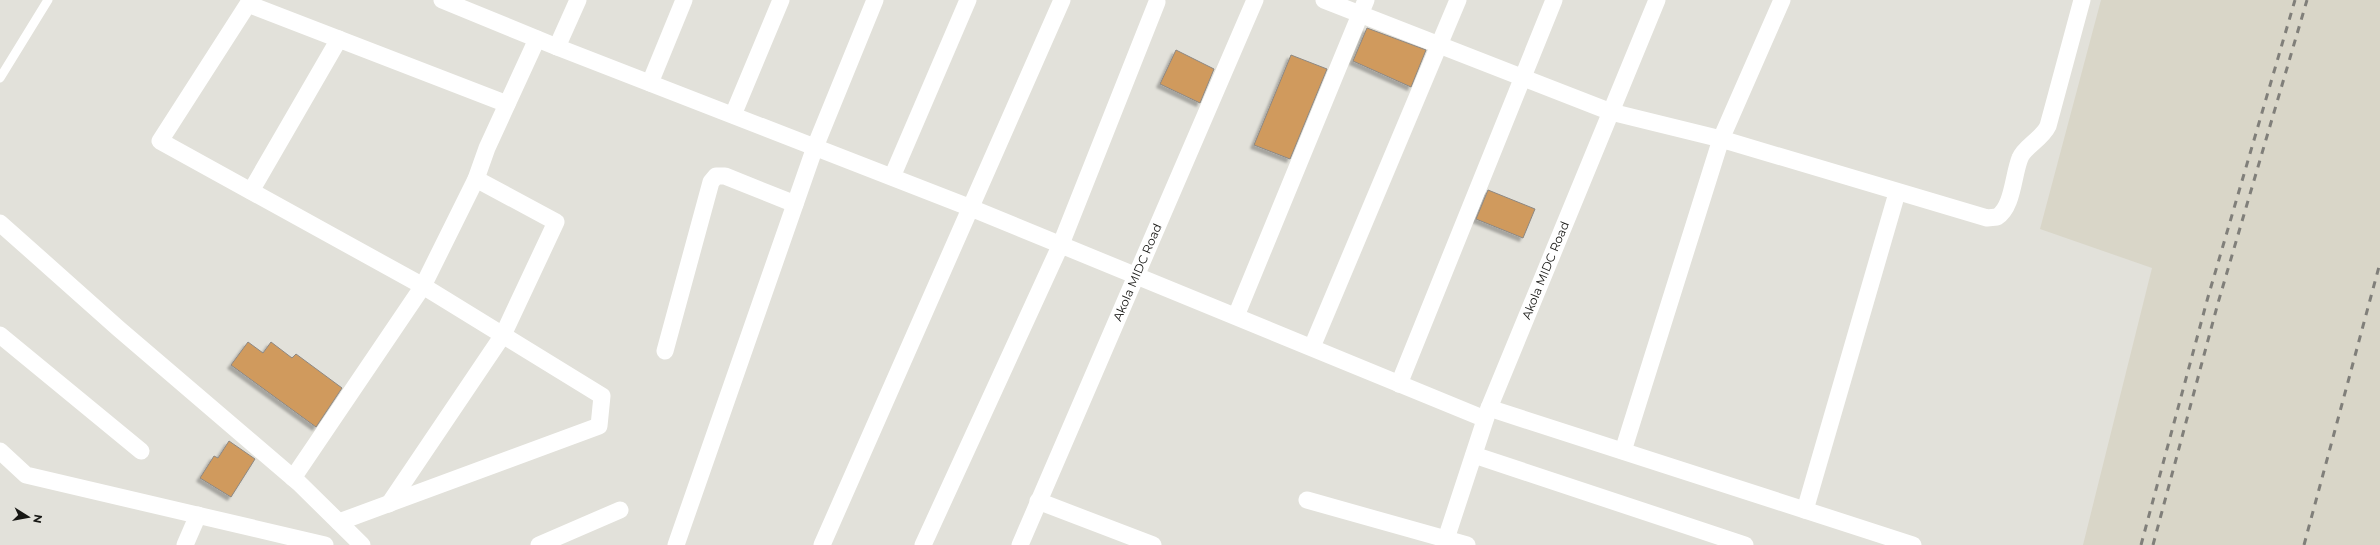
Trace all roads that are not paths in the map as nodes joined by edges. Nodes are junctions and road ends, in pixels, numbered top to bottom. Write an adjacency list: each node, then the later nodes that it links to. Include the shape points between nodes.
1 (48, 0): 22 (lane)
2 (442, 0): 19 (street)
3 (578, 0): 21 (street)
4 (684, 0): 24 (street)
5 (781, 0): 27 (street)
6 (874, 0): 29 (street)
7 (968, 0): 30 (street)
8 (1062, 0): 35 (street)
9 (1255, 0): 38 (street, Akola MIDC Road)
10 (1324, 0): 17 (street)
11 (1458, 0): 20 (street)
12 (1554, 0): 23 (street)
13 (1657, 0): 26 (street, Akola MIDC Road)
14 (1782, 0): 28 (street)
15 (2082, 0): 33 (street, via 2048,126 2040,138 2020,156 2002,214 1987,218)
16 (1157, 2): 37 (street)
17 (1363, 7): 20 (street); 40 (street)
18 (339, 39): 25 (street); 32 (street); 32 (street, via 248,4 160,141)
19 (537, 39): 21 (street); 25 (street)
20 (1439, 45): 23 (street); 43 (street)
21 (557, 47): 24 (street)
22 (0, 78)
23 (1524, 78): 26 (street); 45 (street)
24 (650, 83): 27 (street)
25 (507, 104): 31 (street)
26 (1611, 112): 28 (street); 46 (street, Akola MIDC Road)
27 (733, 116): 29 (street)
28 (1721, 139): 33 (street); 48 (street)
29 (815, 147): 30 (street); 34 (street)
30 (892, 177): 35 (street)
31 (476, 179): 39 (street); 41 (street, via 556,222)
32 (251, 191): 39 (street)
33 (1897, 193): 56 (street)
34 (795, 204): 44 (street, via 725,176 716,176 711,182); 66 (street)
35 (971, 208): 37 (street); 67 (street)
36 (0, 223): 51 (street)
37 (1061, 244): 38 (street); 68 (street)
38 (1137, 275): 40 (street); 53 (street, Akola MIDC Road)
39 (423, 286): 41 (street); 51 (street)
40 (1236, 316): 43 (street)
41 (503, 335): 54 (street); 54 (street, via 602,396 599,426)
42 (0, 336): 47 (street)
43 (1312, 347): 45 (street)
44 (665, 351)
45 (1399, 384): 46 (street)
46 (1487, 413): 48 (street); 50 (street, Akola MIDC Road)
47 (141, 451)
48 (1623, 451): 56 (street)
49 (0, 452): 57 (street, via 26,474)
50 (1474, 455): 60 (street, Akola MIDC Road); 61 (street)
51 (293, 478): 58 (street)
52 (1307, 500): 60 (street)
53 (1038, 501): 69 (street, Akola MIDC Road); 70 (street)
54 (389, 504): 58 (street)
55 (620, 510): 65 (street)
56 (1805, 510): 72 (street)
57 (198, 515): 59 (street); 62 (street)
58 (339, 522): 64 (street)
59 (285, 541): 63 (street)
60 (1445, 542): 71 (street)
61 (1735, 544)
62 (185, 545)
63 (325, 545)
64 (362, 545)
65 (539, 545)
66 (676, 545)
67 (822, 545)
68 (923, 545)
69 (1020, 545)
70 (1153, 545)
71 (1467, 545)
72 (1913, 545)

